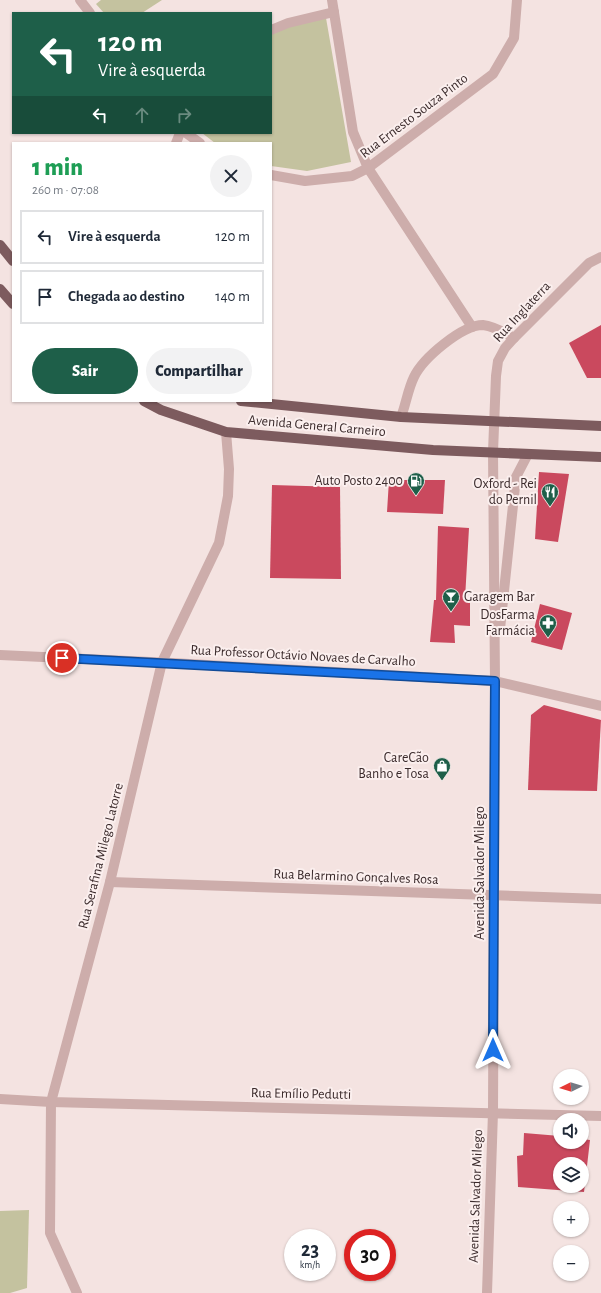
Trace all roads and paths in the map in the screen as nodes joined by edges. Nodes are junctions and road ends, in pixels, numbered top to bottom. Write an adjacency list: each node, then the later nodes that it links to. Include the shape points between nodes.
1 (80, 0): 4 (street)
2 (332, 0): 5 (street)
3 (517, 0): 9 (street, Rua Ernesto Souza Pinto, via 514,38 493,74)
4 (89, 12)
5 (334, 12): 6 (street); 9 (street, via 353,132)
6 (272, 30)
7 (187, 134): 8 (street)
8 (199, 142)
9 (368, 168): 10 (street, Rua Ernesto Souza Pinto, via 352,176 304,182); 16 (street)
10 (272, 175)
11 (0, 245): 13 (main road)
12 (601, 257): 17 (street, Rua Inglaterra, via 588,263)
13 (12, 260)
14 (0, 290): 15 (main road)
15 (12, 303)
16 (472, 327): 17 (street, via 484,325); 20 (street, via 448,341 426,359 414,376)
17 (514, 338): 21 (street, Rua Inglaterra, via 498,361)
18 (146, 402): 23 (main road, Avenida General Carneiro, via 161,410)
19 (250, 402): 20 (main road, Avenida General Carneiro)
20 (401, 418): 21 (main road, Avenida General Carneiro)
21 (494, 422): 22 (main road, Avenida General Carneiro); 24 (street, Rua Inglaterra)
22 (601, 426)
23 (226, 432): 24 (main road, Avenida General Carneiro, via 377,446); 28 (street, Rua Serafina Milego Latorre, via 228,496 219,544)
24 (493, 452): 25 (main road, Avenida General Carneiro); 29 (street, Avenida Salvador Milego)
25 (528, 454): 26 (main road, Avenida General Carneiro); 29 (street, via 516,477)
26 (601, 457)
27 (0, 655): 28 (street, Rua Professor Octávio Novaes de Carvalho)
28 (162, 662): 29 (street, Rua Professor Octávio Novaes de Carvalho); 31 (street, Rua Serafina Milego Latorre)
29 (495, 681): 30 (street, Rua Professor Octávio Novaes de Carvalho); 32 (street, Avenida Salvador Milego)
30 (601, 706)
31 (110, 882): 32 (street, Rua Belarmino Gonçalves Rosa); 35 (street, Rua Serafina Milego Latorre)
32 (494, 895): 33 (street, Rua Belarmino Gonçalves Rosa); 36 (street, Avenida Salvador Milego)
33 (601, 899)
34 (0, 1099): 35 (street, Rua Emílio Pedutti)
35 (51, 1102): 36 (street, Rua Emílio Pedutti); 38 (street, Rua Serafina Milego Latorre, via 50,1233)
36 (493, 1112): 37 (street, Rua Emílio Pedutti); 39 (street, Avenida Salvador Milego)
37 (601, 1116)
38 (77, 1293)
39 (487, 1293)

